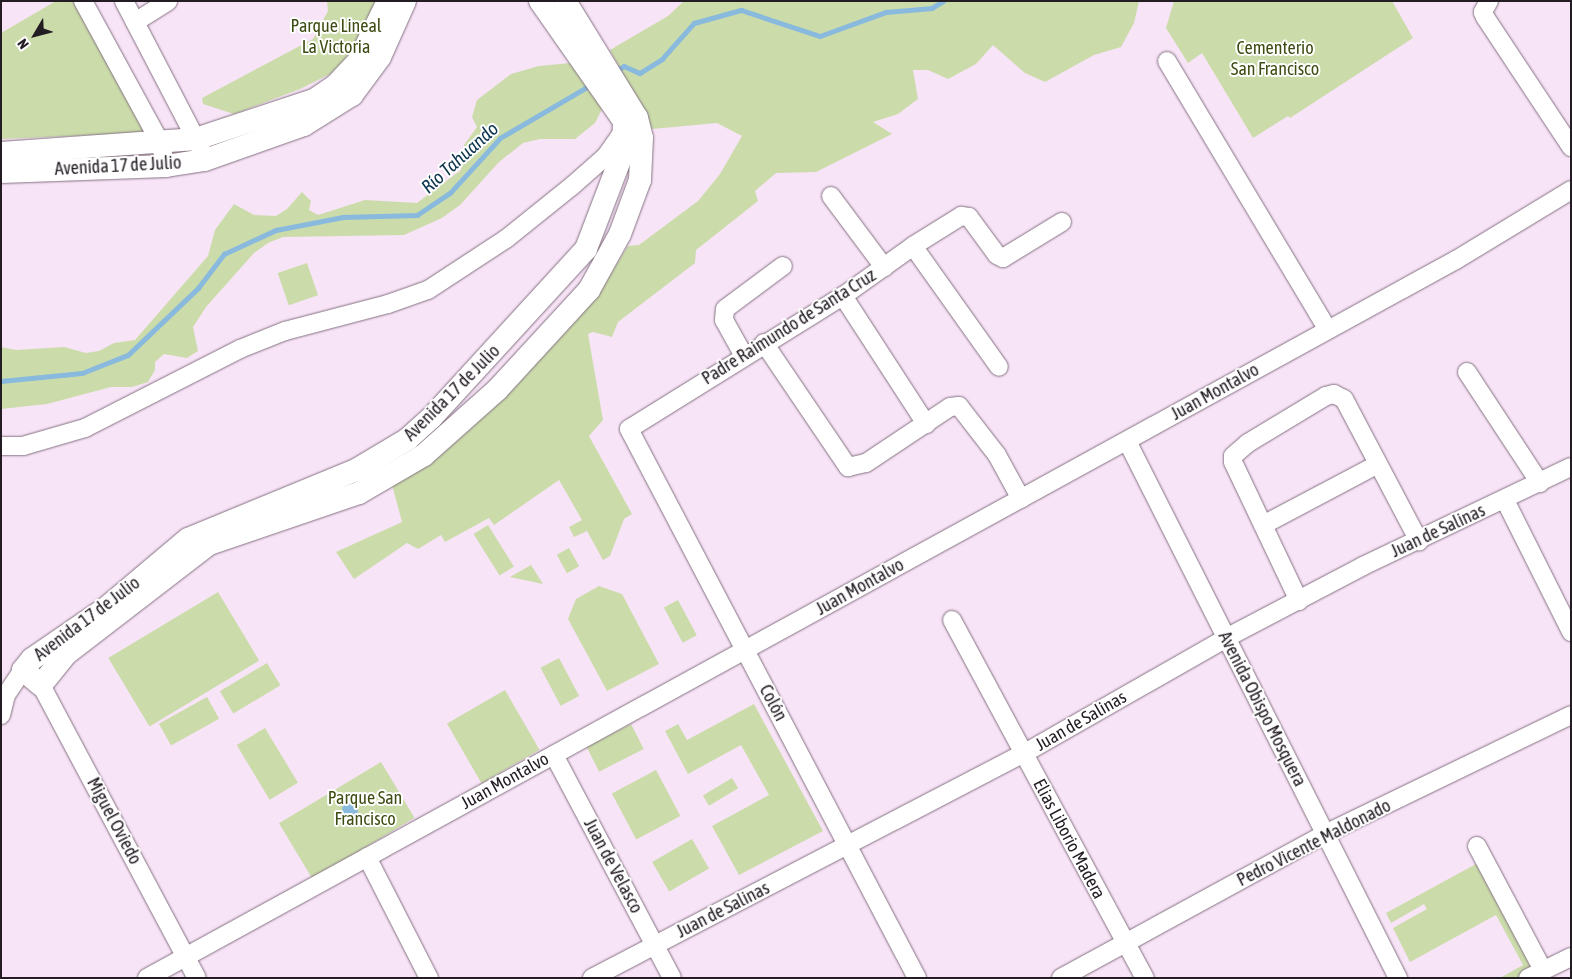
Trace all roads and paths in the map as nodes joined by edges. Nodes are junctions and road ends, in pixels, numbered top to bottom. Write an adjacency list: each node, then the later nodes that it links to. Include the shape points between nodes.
1 (83, 1): 14 (street)
2 (124, 1): 9 (street)
3 (168, 1): 9 (street)
4 (388, 1): 13 (main road, Avenida 17 de Julio, via 359,60 336,85 314,100)
5 (405, 1): 18 (main road, Avenida 17 de Julio, via 380,57 352,95 304,124)
6 (540, 1): 10 (main road, Avenida 17 de Julio)
7 (566, 1): 10 (main road, Avenida 17 de Julio)
8 (1489, 1): 15 (street, via 1485,17)
9 (135, 22): 13 (street)
10 (593, 60): 12 (main road, Avenida 17 de Julio)
11 (1167, 61): 28 (street)
12 (629, 123): 17 (main road, Avenida 17 de Julio); 51 (main road, Avenida 17 de Julio, via 643,152 640,180 607,261 589,290 497,390 444,440 390,477 359,493 202,548 136,603 66,654)
13 (196, 139): 14 (main road, Avenida 17 de Julio); 18 (street)
14 (160, 142): 16 (main road, Avenida 17 de Julio); 19 (street)
15 (1571, 147)
16 (1, 153)
17 (614, 154): 36 (street, via 506,239 428,290 285,332 240,349 85,428 23,446); 50 (main road, Avenida 17 de Julio, via 586,249 437,412 408,439 356,470 196,534 106,608 43,650)
18 (205, 160): 19 (main road, Avenida 17 de Julio)
19 (166, 166): 20 (main road, Avenida 17 de Julio)
20 (1, 172)
21 (1571, 190): 28 (street, Juan Montalvo, via 1456,260)
22 (831, 196): 26 (street)
23 (1062, 222): 24 (street, Padre Raimundo de Santa Cruz, via 1004,258 997,255 969,217 961,216)
24 (913, 246): 26 (street, Padre Raimundo de Santa Cruz); 31 (street)
25 (783, 266): 30 (street, via 725,309 724,320)
26 (884, 267): 27 (street, Padre Raimundo de Santa Cruz)
27 (844, 296): 29 (street, Padre Raimundo de Santa Cruz); 33 (street)
28 (1328, 330): 35 (street, Juan Montalvo)
29 (764, 343): 30 (street, Padre Raimundo de Santa Cruz); 33 (street, via 848,467 866,463)
30 (744, 356): 34 (street, Padre Raimundo de Santa Cruz)
31 (999, 367)
32 (1467, 372): 39 (street)
33 (926, 424): 40 (street, via 950,407 959,406 997,456)
34 (629, 429): 49 (street, Colón)
35 (1126, 441): 40 (street, Juan Montalvo); 48 (street, Avenida Obispo Mosquera)
36 (1, 446)
37 (1378, 464): 42 (street); 42 (street, via 1344,399 1334,394 1326,396 1238,450 1233,462); 43 (street)
38 (1571, 467): 39 (street, Juan de Salinas)
39 (1540, 483): 41 (street, Juan de Salinas)
40 (1021, 499): 49 (street, Juan Montalvo)
41 (1505, 500): 43 (street, Juan de Salinas); 44 (street)
42 (1263, 525): 45 (street)
43 (1419, 541): 45 (street, Juan de Salinas, via 1363,566)
44 (1564, 600): 47 (street)
45 (1299, 601): 48 (street, Juan de Salinas)
46 (952, 620): 54 (street, Elias Liborio Madera)
47 (1571, 632)
48 (1226, 638): 54 (street, Juan de Salinas); 56 (street, Avenida Obispo Mosquera)
49 (745, 650): 55 (street, Juan Montalvo); 57 (street, Colón)
50 (22, 670): 51 (main road, Miguel Oviedo); 52 (street, Avenida 17 de Julio, via 6,695)
51 (42, 685): 62 (street, Miguel Oviedo)
52 (1, 715)
53 (1571, 715): 56 (street, Pedro Vicente Maldonado)
54 (1023, 754): 57 (street, Juan de Salinas); 61 (street, Elias Liborio Madera)
55 (554, 755): 59 (street, Juan Montalvo); 60 (street, Juan de Velasco)
56 (1325, 834): 61 (street, Pedro Vicente Maldonado); 73 (street, Avenida Obispo Mosquera)
57 (847, 845): 60 (street, Juan de Salinas); 70 (street, Colón)
58 (1477, 846): 64 (street)
59 (367, 857): 62 (street, Juan Montalvo); 67 (street)
60 (654, 945): 68 (street, Juan de Salinas); 69 (street, Juan de Velasco)
61 (1125, 945): 71 (street, Pedro Vicente Maldonado); 72 (street, Elias Liborio Madera)
62 (186, 956): 65 (street, Juan Montalvo); 66 (street, Miguel Oviedo)
63 (1571, 957): 64 (street)
64 (1536, 974)
65 (147, 978)
66 (197, 978)
67 (429, 978)
68 (592, 978)
69 (672, 978)
70 (917, 978)
71 (1061, 978)
72 (1145, 978)
73 (1398, 978)

